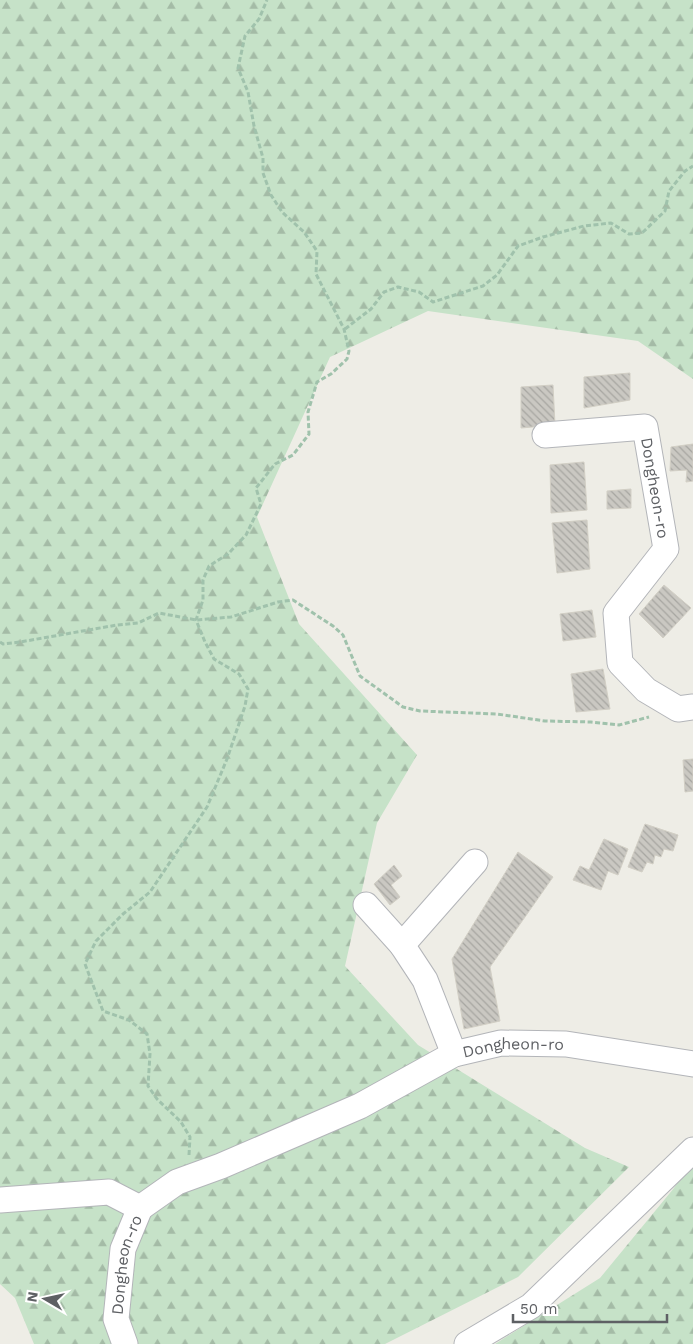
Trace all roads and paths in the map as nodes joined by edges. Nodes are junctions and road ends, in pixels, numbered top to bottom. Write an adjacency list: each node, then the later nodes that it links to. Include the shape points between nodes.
1 (267, 0): 3 (path, via 259,19 245,36 238,68 248,92 263,158 263,173 271,195 282,212 304,232 316,251 316,274)
2 (693, 166): 3 (path, via 669,191 665,211 642,233 629,234 611,223 584,226 543,237 518,246 497,275 483,286 433,302 419,292 398,287 384,292 371,309)
3 (344, 329): 5 (path, via 349,351 347,359 332,374 317,382 308,412 309,434 293,455 274,464 256,488 261,504 246,535 228,554 209,566 203,580 203,600)
4 (545, 435): 7 (street, Dongheon-ro, via 645,427 666,549 616,613 620,663 646,690)
5 (196, 620): 6 (path, via 159,614 138,623 20,642); 7 (path, via 231,617 293,600 343,635 360,676 403,707 420,711 619,725); 14 (path, via 214,659 239,674 248,689 245,706 207,807 150,892 96,941 85,964 103,1011 129,1020 147,1034 150,1054 148,1086 181,1122 190,1137 189,1157)
6 (0, 642)
7 (685, 708)
8 (475, 862): 10 (street)
9 (366, 905): 10 (street, Dongheon-ro)
10 (402, 945): 11 (street, Dongheon-ro, via 425,980)
11 (454, 1054): 12 (street, Dongheon-ro, via 501,1044 566,1044); 14 (street, via 360,1106)
12 (693, 1064)
13 (693, 1150): 18 (street, via 531,1306)
14 (177, 1182): 16 (street)
15 (0, 1200): 16 (street, Dongheon-ro, via 109,1192)
16 (140, 1208): 17 (street, Dongheon-ro, via 123,1250 116,1319)
17 (125, 1344)
18 (467, 1344)

